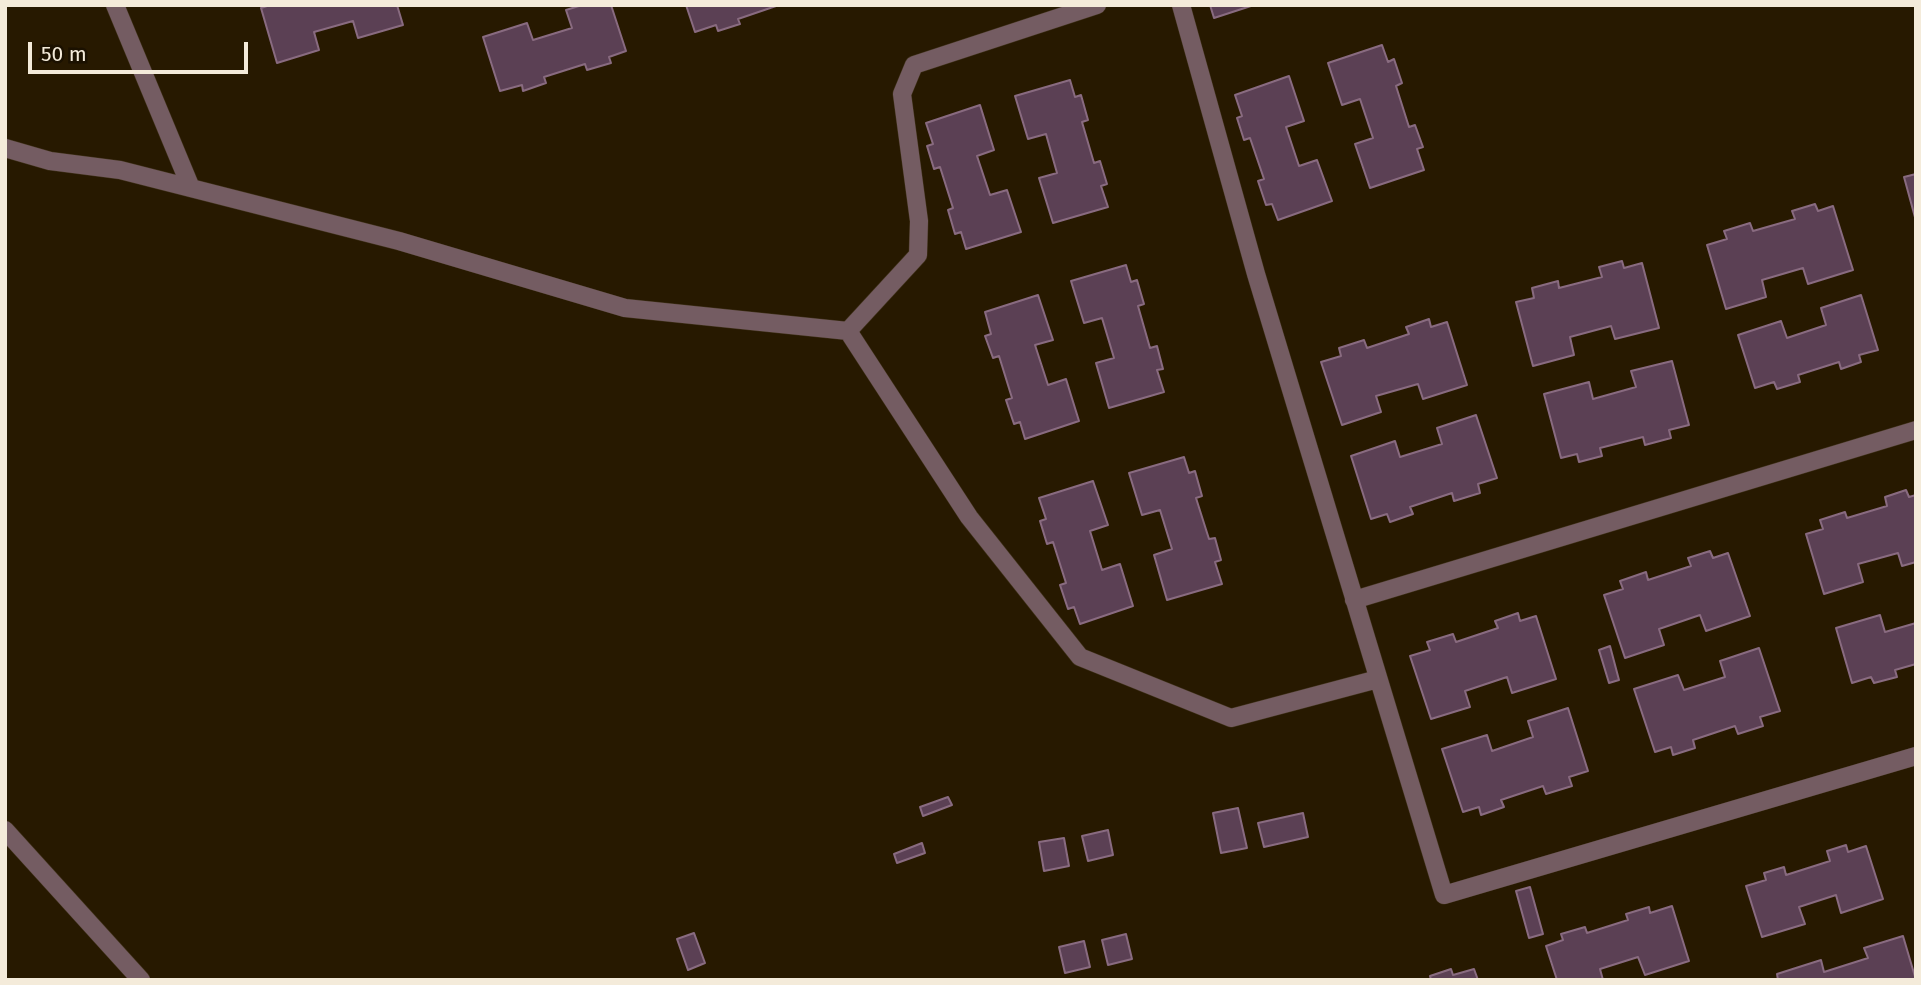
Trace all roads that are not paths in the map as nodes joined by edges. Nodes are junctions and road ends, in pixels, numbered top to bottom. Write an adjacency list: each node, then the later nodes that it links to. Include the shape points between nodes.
1 (115, 5): 5 (street)
2 (1097, 5): 6 (street, via 914,65 902,94 919,221 918,255)
3 (1181, 5): 8 (street)
4 (5, 148): 5 (street)
5 (191, 188): 6 (street, via 400,242 625,308)
6 (848, 331): 9 (street, via 969,517 1080,657 1231,718)
7 (1916, 430): 8 (street)
8 (1354, 600): 9 (street)
9 (1378, 679): 10 (street, via 1444,895)
10 (1916, 756)
11 (5, 830): 12 (street)
12 (141, 980)

